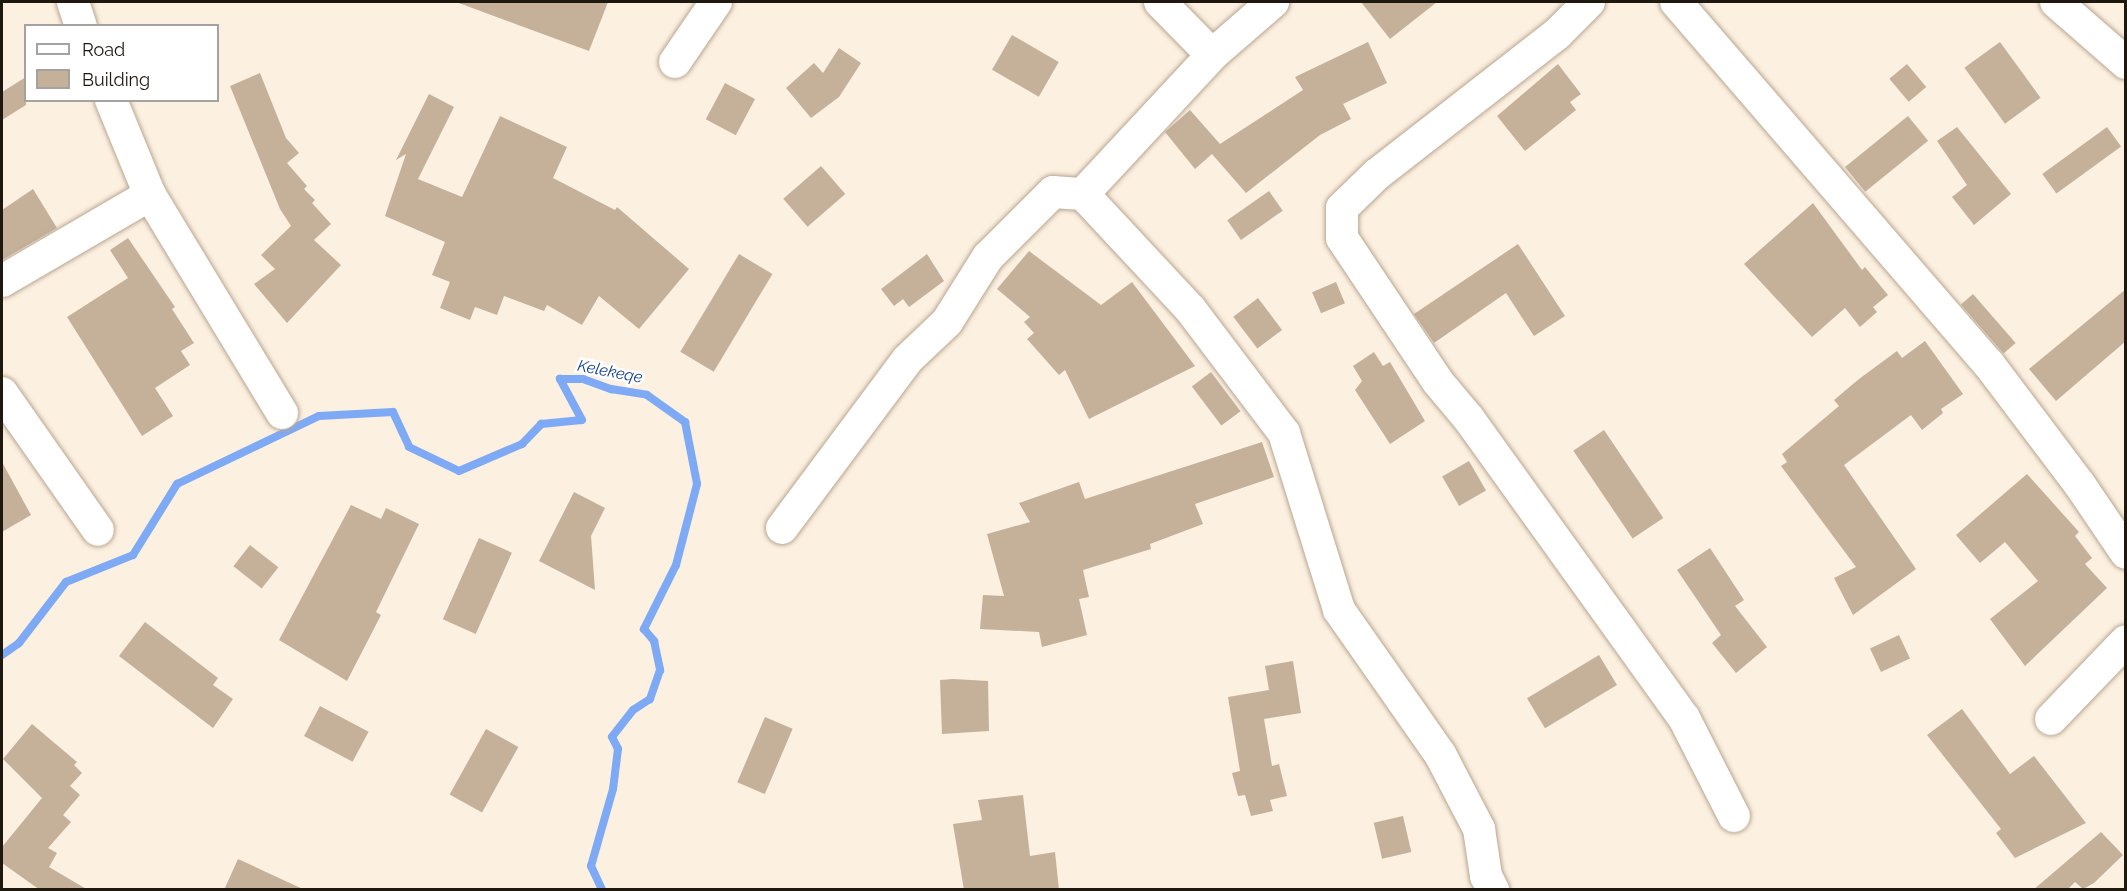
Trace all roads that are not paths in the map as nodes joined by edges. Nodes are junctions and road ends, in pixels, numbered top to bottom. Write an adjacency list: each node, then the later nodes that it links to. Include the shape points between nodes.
1 (74, 2): 8 (street)
2 (716, 2): 10 (street)
3 (1160, 2): 9 (street)
4 (1273, 2): 9 (street)
5 (1589, 2): 23 (street, via 1557,34 1377,174 1342,208 1342,238 1438,382 1469,419 1684,718)
6 (1676, 2): 20 (street, via 1988,363)
7 (2056, 2): 11 (street)
8 (80, 24)
9 (1212, 55): 13 (street)
10 (675, 62)
11 (2126, 63)
12 (112, 102): 14 (street)
13 (1083, 194): 18 (street, via 1053,192 988,257 946,322 907,360); 24 (street, via 1191,310 1284,433 1340,610 1440,754 1479,829 1486,876)
14 (150, 195): 15 (street); 17 (street)
15 (2, 281)
16 (2, 393): 19 (street)
17 (282, 413)
18 (782, 528)
19 (98, 530)
20 (2126, 553)
21 (2126, 641): 22 (street)
22 (2051, 719)
23 (1734, 816)
24 (1493, 890)

